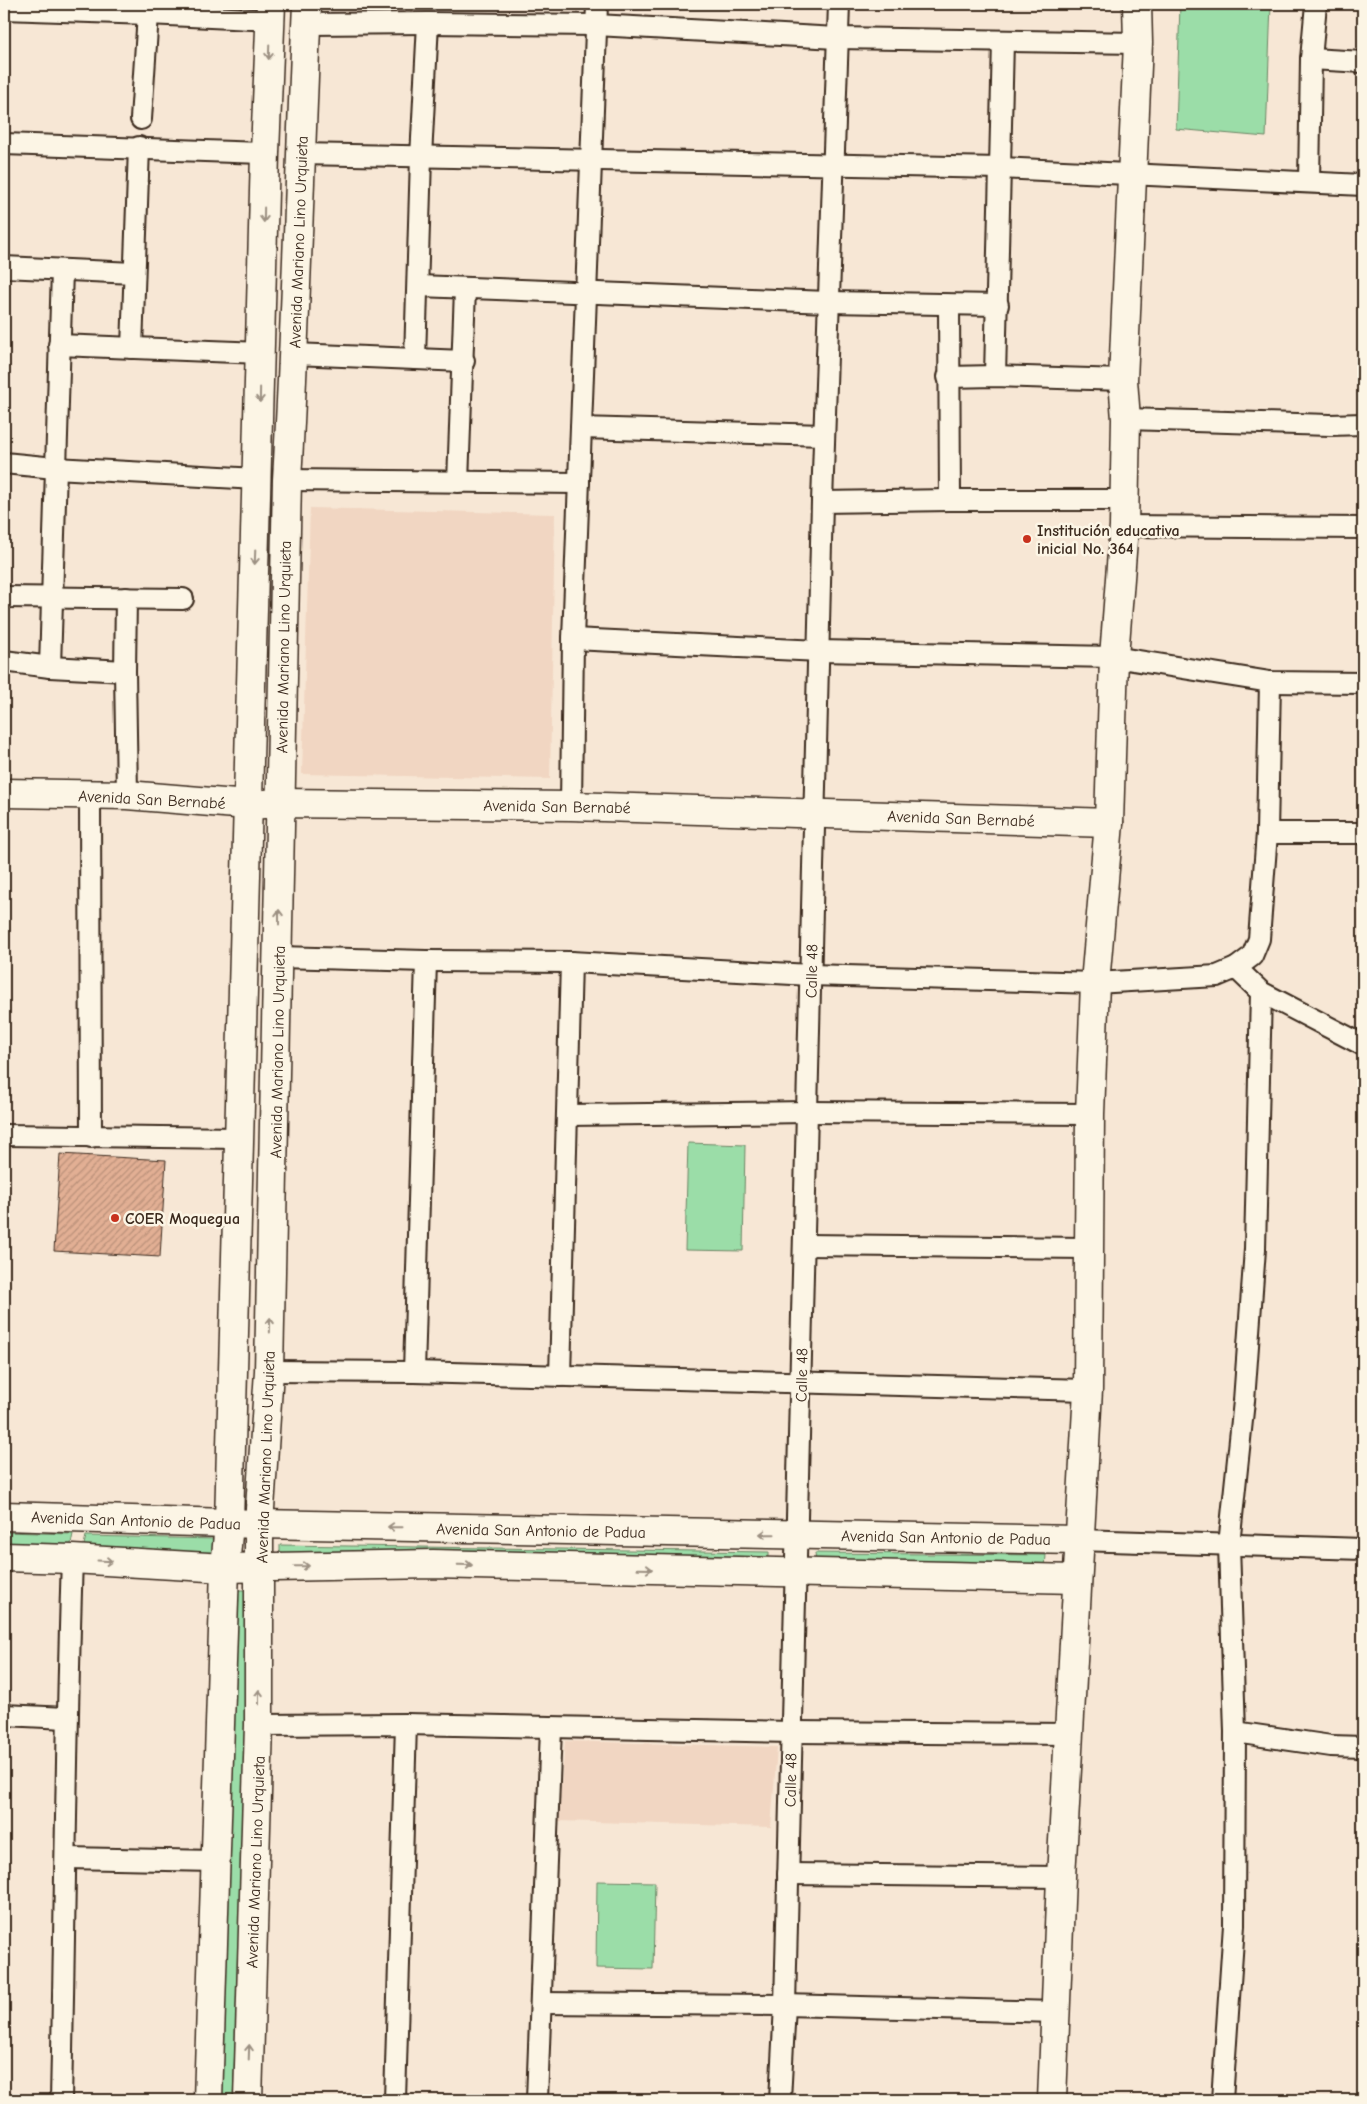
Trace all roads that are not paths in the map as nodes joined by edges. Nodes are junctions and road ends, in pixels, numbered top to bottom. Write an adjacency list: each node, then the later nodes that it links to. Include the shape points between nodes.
1 (597, 4): 10 (street)
2 (839, 4): 11 (street, Calle 48)
3 (1137, 4): 13 (street)
4 (1316, 4): 14 (street)
5 (4, 9): 7 (street)
6 (270, 12): 7 (street); 19 (street, Avenida Mariano Lino Urquieta, one-way to 19)
7 (148, 14): 16 (street)
8 (307, 14): 9 (street); 20 (street, Avenida Mariano Lino Urquieta)
9 (428, 23): 10 (street); 21 (street)
10 (596, 25): 11 (street); 22 (street)
11 (837, 38): 12 (street); 23 (street, Calle 48)
12 (1003, 40): 13 (street); 24 (street)
13 (1138, 44): 25 (street)
14 (1311, 58): 15 (street); 26 (street)
15 (1363, 62)
16 (140, 119)
17 (4, 144): 18 (street)
18 (139, 147): 19 (street); 30 (street)
19 (265, 153): 39 (street, Avenida Mariano Lino Urquieta, one-way to 39)
20 (300, 154): 21 (street); 40 (street, Avenida Mariano Lino Urquieta)
21 (421, 157): 22 (street); 31 (street)
22 (590, 160): 23 (street); 33 (street)
23 (833, 166): 24 (street); 34 (street, Calle 48)
24 (1000, 168): 25 (street); 36 (street)
25 (1132, 174): 26 (street); 45 (street)
26 (1308, 182): 27 (street)
27 (1363, 185)
28 (4, 267): 29 (street)
29 (62, 270): 30 (street); 37 (street)
30 (134, 273): 38 (street)
31 (418, 286): 32 (street); 41 (street)
32 (466, 289): 33 (street); 42 (street)
33 (586, 294): 34 (street); 48 (street)
34 (829, 302): 35 (street); 49 (street, Calle 48)
35 (949, 305): 36 (street); 44 (street)
36 (998, 305): 43 (street)
37 (59, 345): 38 (street); 51 (street)
38 (132, 348): 39 (street)
39 (261, 353): 52 (street, Avenida Mariano Lino Urquieta, one-way to 52)
40 (294, 354): 41 (street); 53 (street, Avenida Mariano Lino Urquieta)
41 (415, 359): 42 (street)
42 (464, 361): 54 (street)
43 (995, 376): 44 (street); 45 (street)
44 (948, 377): 56 (street)
45 (1123, 380): 46 (street)
46 (1126, 419): 47 (street); 57 (street)
47 (1363, 424)
48 (581, 428): 49 (street); 55 (street)
49 (824, 434): 58 (street, Calle 48)
50 (4, 462): 51 (street)
51 (55, 468): 52 (street); 63 (street)
52 (258, 479): 77 (street, Avenida Mariano Lino Urquieta, one-way to 77)
53 (287, 480): 54 (street); 76 (street, Avenida Mariano Lino Urquieta)
54 (458, 482): 55 (street)
55 (579, 483): 65 (street)
56 (950, 500): 57 (street); 58 (street)
57 (1124, 500): 59 (street)
58 (822, 502): 66 (street, Calle 48)
59 (1124, 526): 60 (street); 67 (street)
60 (1363, 528)
61 (4, 597): 63 (street)
62 (126, 598): 63 (street); 64 (street); 70 (street)
63 (52, 599): 69 (street)
64 (183, 599)
65 (573, 639): 66 (street); 78 (street)
66 (820, 651): 67 (street); 79 (street, Calle 48)
67 (1114, 657): 71 (street); 80 (street)
68 (4, 661): 69 (street)
69 (50, 667): 70 (street)
70 (125, 672): 75 (street)
71 (1270, 682): 72 (street); 81 (street)
72 (1363, 683)
73 (4, 793): 74 (street, Avenida San Bernabé)
74 (90, 795): 75 (street, Avenida San Bernabé); 95 (street)
75 (127, 795): 77 (street, Avenida San Bernabé)
76 (280, 803): 77 (street, Avenida San Bernabé); 78 (street, Avenida San Bernabé); 83 (street, Avenida Mariano Lino Urquieta, one-way to 76)
77 (248, 805): 96 (street, Avenida Mariano Lino Urquieta)
78 (571, 806): 79 (street, Avenida San Bernabé)
79 (815, 813): 80 (street, Avenida San Bernabé); 87 (street, Calle 48)
80 (1110, 823): 88 (street)
81 (1267, 833): 82 (street); 86 (street, via 1259,939 1252,956)
82 (1363, 833)
83 (279, 957): 84 (street); 99 (street, Avenida Mariano Lino Urquieta, one-way to 83)
84 (426, 961): 85 (street); 100 (street)
85 (571, 962): 87 (street); 93 (street)
86 (1236, 968): 88 (street, via 1216,976); 89 (street)
87 (810, 975): 88 (street); 91 (street, Calle 48)
88 (1095, 983): 92 (street)
89 (1261, 992): 90 (street); 111 (street, via 1255,1249)
90 (1363, 1045)
91 (807, 1112): 92 (street); 93 (street); 97 (street, Calle 48)
92 (1090, 1114): 98 (street)
93 (567, 1115): 101 (street)
94 (4, 1135): 95 (street)
95 (90, 1137): 96 (street)
96 (239, 1138): 105 (street, Avenida Mariano Lino Urquieta)
97 (804, 1244): 98 (street); 102 (street, Calle 48)
98 (1089, 1248): 103 (street)
99 (269, 1371): 100 (street); 106 (street, Avenida Mariano Lino Urquieta)
100 (414, 1372): 101 (street)
101 (560, 1376): 102 (street)
102 (801, 1382): 103 (street); 109 (street, Calle 48)
103 (1088, 1390): 110 (street)
104 (4, 1516): 105 (street, Avenida San Antonio de Padua)
105 (229, 1523): 106 (street, Avenida San Antonio de Padua); 117 (street, Avenida Mariano Lino Urquieta)
106 (259, 1524): 107 (street, Avenida San Antonio de Padua, one-way to 106); 116 (street, Avenida Mariano Lino Urquieta)
107 (434, 1527): 108 (street, Avenida San Antonio de Padua); 115 (street)
108 (607, 1531): 109 (street, Avenida San Antonio de Padua, one-way to 108); 118 (street)
109 (797, 1534): 110 (street, Avenida San Antonio de Padua); 119 (street, Calle 48)
110 (1078, 1540): 111 (street); 120 (street)
111 (1229, 1545): 112 (street); 127 (street)
112 (1363, 1549)
113 (4, 1557): 114 (street)
114 (72, 1559): 117 (street, one-way to 117); 122 (street)
115 (433, 1564): 116 (street, one-way to 115); 118 (street, one-way to 118)
116 (260, 1567): 117 (street); 124 (street, Avenida Mariano Lino Urquieta, one-way to 116)
117 (225, 1568): 131 (street, Avenida Mariano Lino Urquieta)
118 (606, 1568): 119 (street, one-way to 119)
119 (796, 1572): 120 (street); 126 (street, Calle 48)
120 (1076, 1579): 128 (street)
121 (4, 1715): 122 (street)
122 (67, 1718): 130 (street)
123 (406, 1724): 124 (street); 125 (street); 140 (street)
124 (259, 1725): 139 (street, Avenida Mariano Lino Urquieta, one-way to 124)
125 (551, 1728): 126 (street); 134 (street)
126 (792, 1732): 128 (street); 132 (street, Calle 48)
127 (1235, 1732): 129 (street, via 1331,1746); 144 (street, via 1234,1925)
128 (1070, 1734): 133 (street)
129 (1363, 1747)
130 (67, 1858): 131 (street); 137 (street)
131 (215, 1861): 138 (street, Avenida Mariano Lino Urquieta)
132 (788, 1874): 133 (street); 135 (street, Calle 48)
133 (1061, 1877): 136 (street)
134 (541, 2003): 135 (street); 141 (street)
135 (785, 2005): 136 (street); 142 (street, Calle 48)
136 (1056, 2012): 143 (street)
137 (61, 2100)
138 (208, 2100)
139 (248, 2100)
140 (395, 2100)
141 (537, 2100)
142 (780, 2100)
143 (1052, 2100)
144 (1222, 2100)

